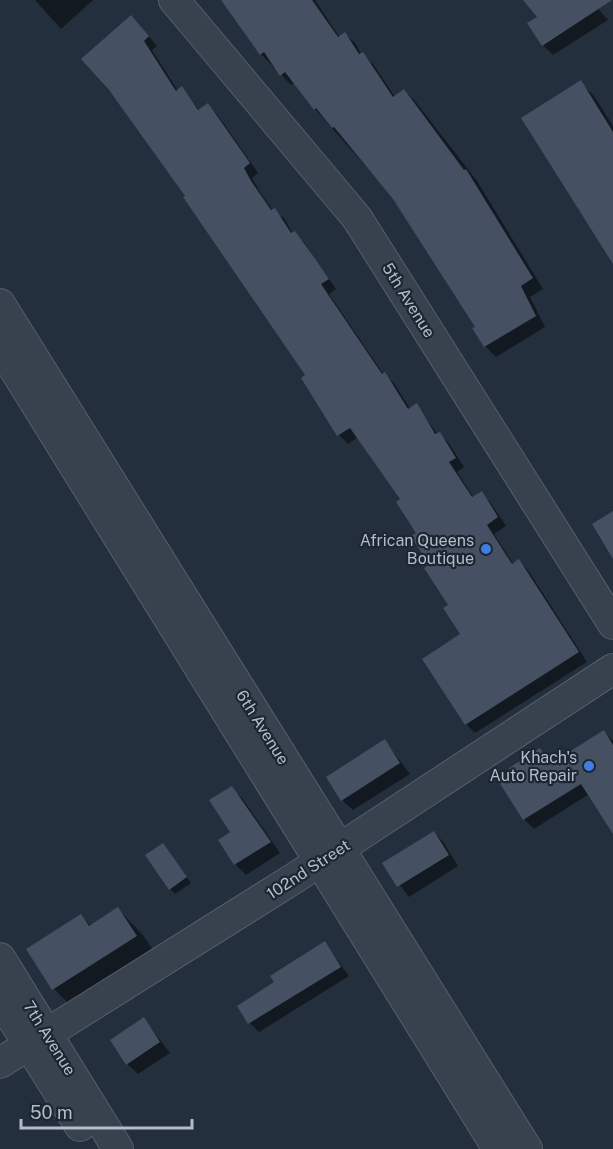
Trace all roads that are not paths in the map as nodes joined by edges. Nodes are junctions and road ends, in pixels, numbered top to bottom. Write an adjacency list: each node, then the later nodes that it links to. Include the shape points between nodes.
1 (174, 0): 4 (street, 5th Avenue, via 357,218)
2 (0, 304): 6 (street, 6th Avenue)
3 (0, 346): 6 (street, 6th Avenue)
4 (613, 624)
5 (613, 669): 6 (street, 102nd Street)
6 (330, 855): 9 (street, 102nd Street); 13 (street, 6th Avenue); 14 (street, 6th Avenue)
7 (0, 958): 9 (street, 7th Avenue)
8 (0, 999): 9 (street, 7th Avenue)
9 (38, 1040): 10 (street, 102nd Street); 11 (street, 7th Avenue); 12 (street, 7th Avenue)
10 (0, 1063)
11 (94, 1149)
12 (118, 1149)
13 (498, 1149)
14 (528, 1149)

